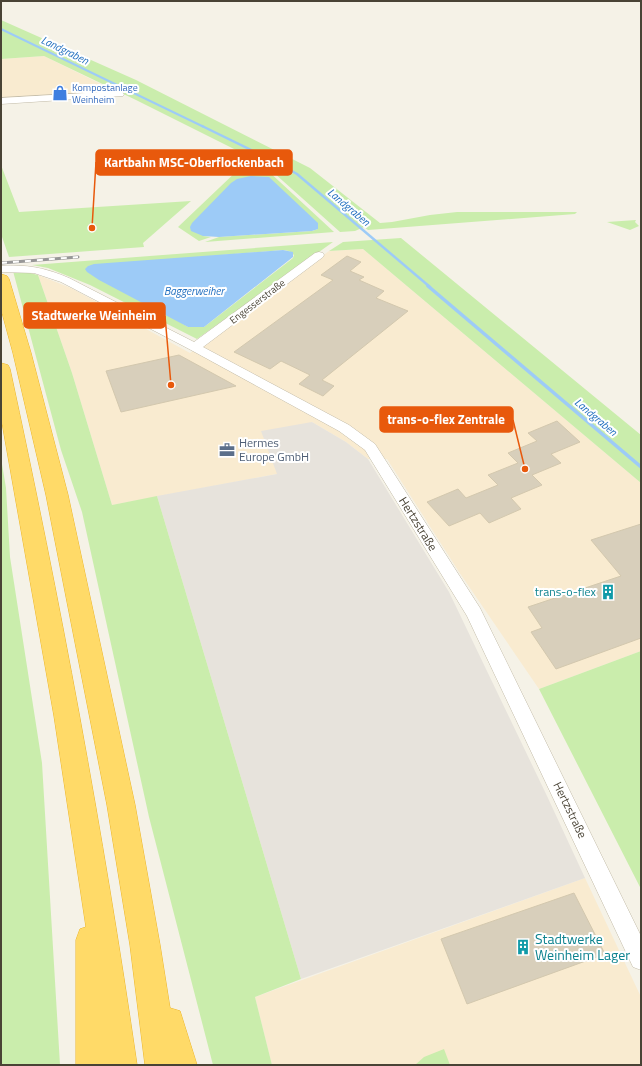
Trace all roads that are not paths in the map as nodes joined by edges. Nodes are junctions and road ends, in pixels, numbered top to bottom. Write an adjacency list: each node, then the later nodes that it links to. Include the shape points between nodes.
1 (120, 94): 2 (street)
2 (1, 101)
3 (319, 255): 6 (street, Engesserstraße)
4 (1, 270): 6 (street, Hertzstraße, via 17,268 44,271)
5 (1, 279): 9 (highway, via 57,495 121,805)
6 (195, 347): 10 (street, Hertzstraße, via 354,434 376,455 474,612)
7 (1, 369): 8 (highway, via 29,502)
8 (90, 853): 11 (highway); 12 (highway)
9 (145, 946): 13 (highway); 14 (highway)
10 (641, 960)
11 (93, 1065)
12 (120, 1065)
13 (162, 1065)
14 (180, 1065)

